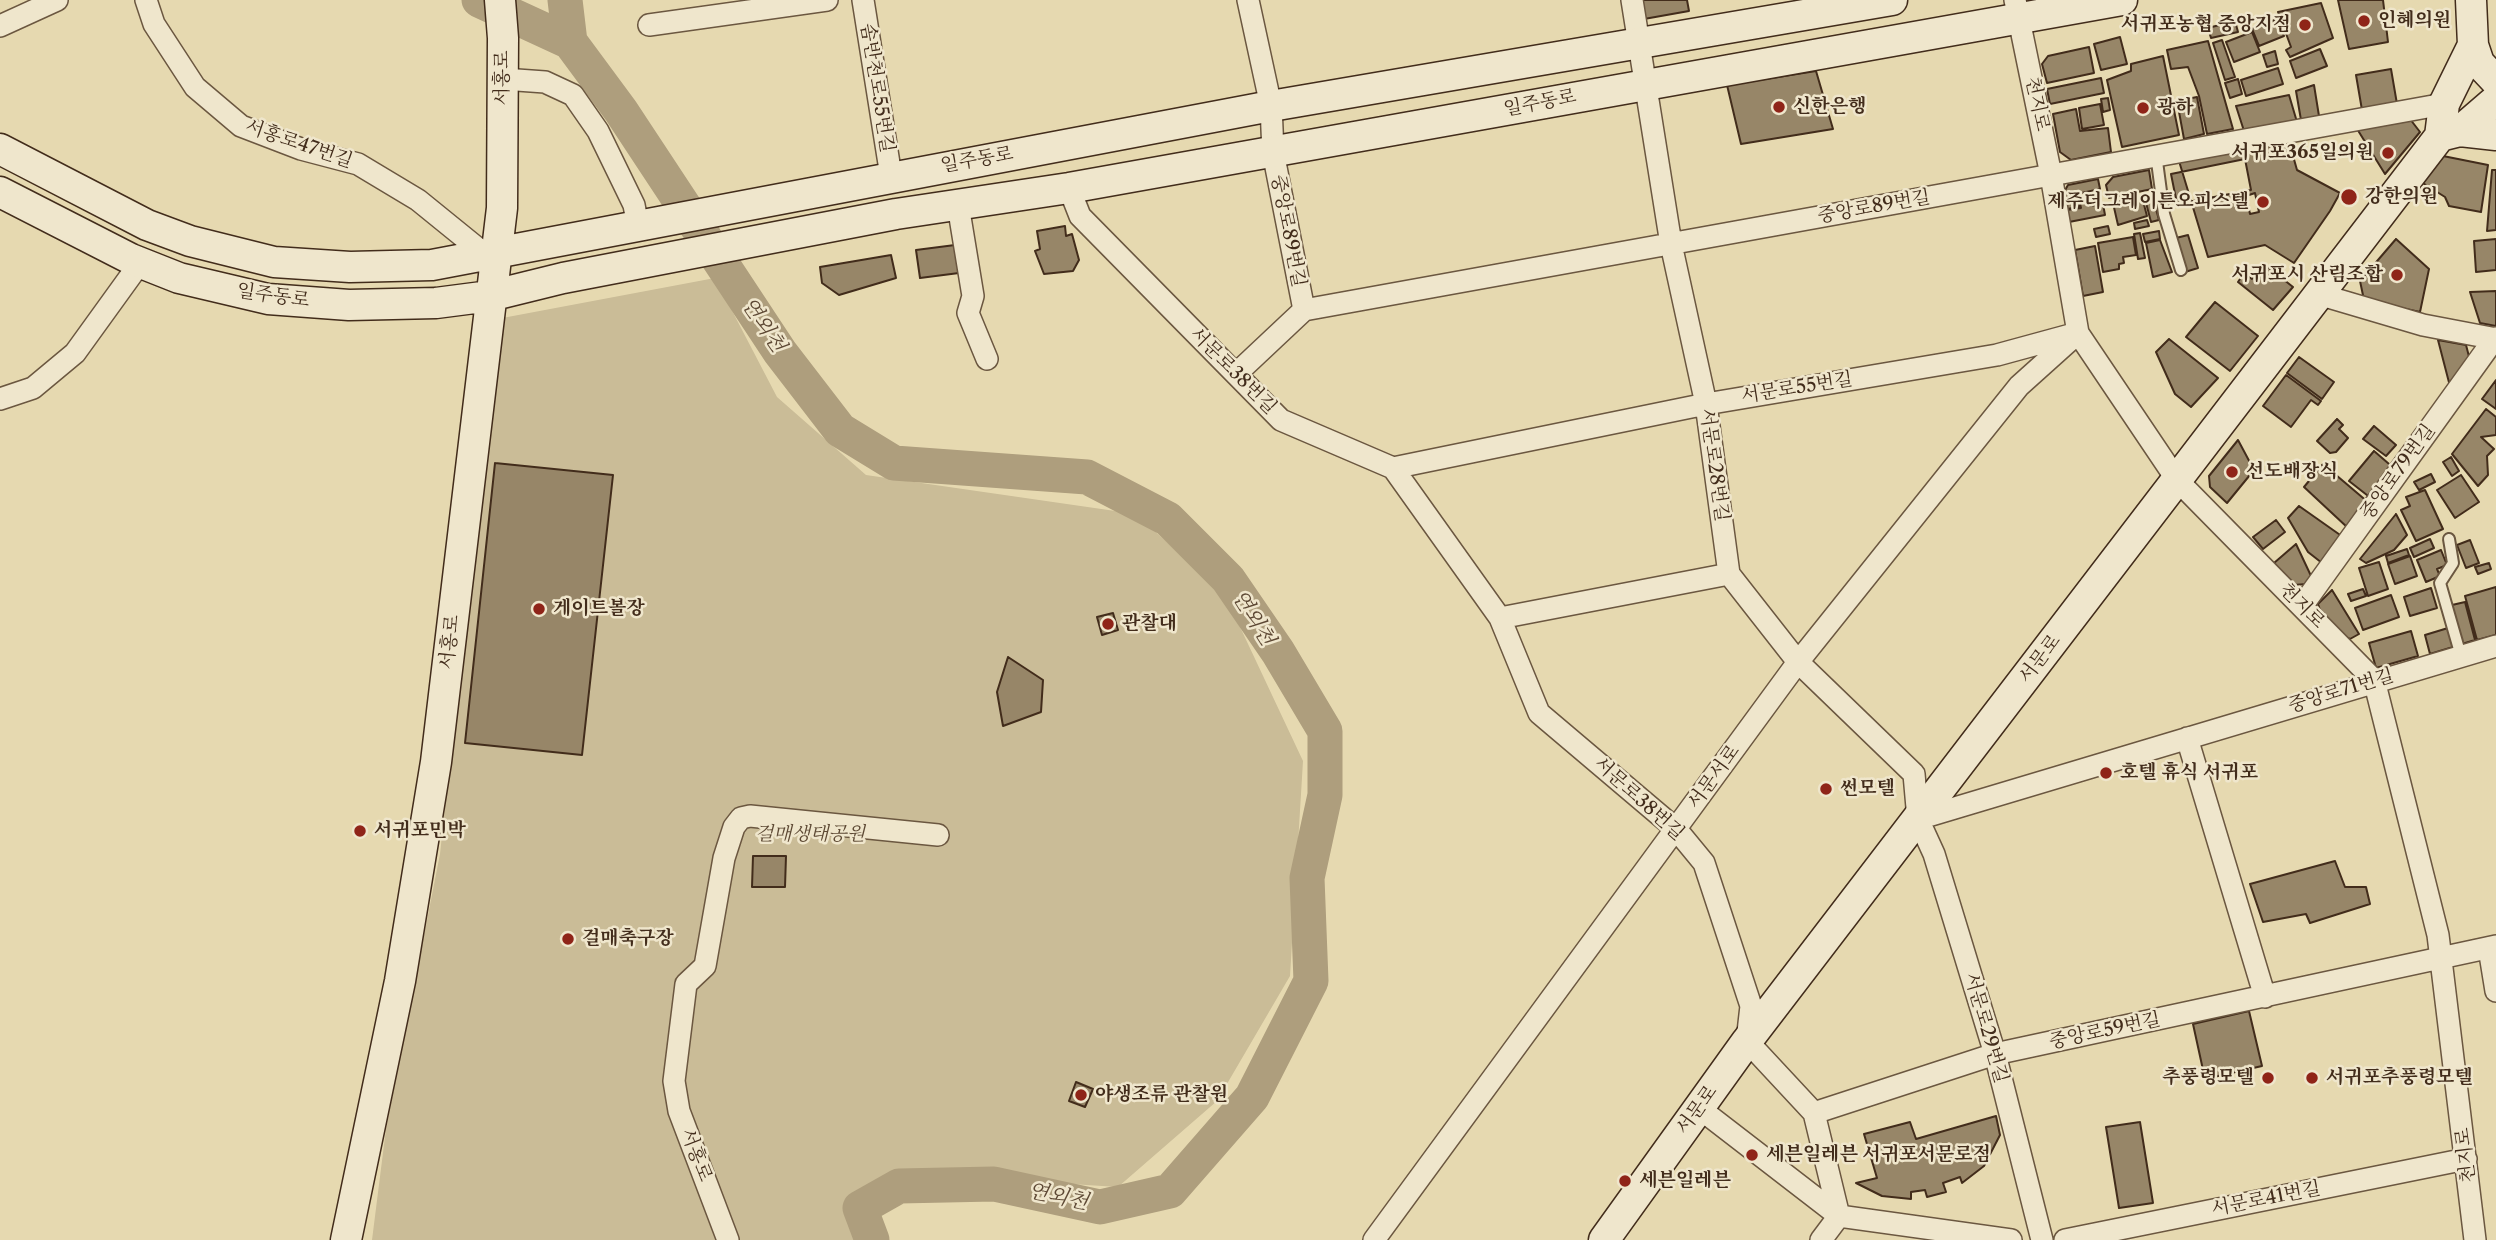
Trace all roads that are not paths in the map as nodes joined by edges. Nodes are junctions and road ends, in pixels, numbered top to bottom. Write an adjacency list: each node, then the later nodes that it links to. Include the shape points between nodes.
1 (57, 0): 13 (street)
2 (146, 0): 34 (street, 서홍로47번길, via 154,24 195,87 241,126 358,164)
3 (500, 0): 16 (main road, 서홍로)
4 (827, 0): 12 (street)
5 (863, 0): 28 (street, 솜반천로55번길)
6 (1248, 0): 21 (street, 중앙로89번길)
7 (1632, 0): 14 (street, 서문로28번길)
8 (1892, 0): 14 (main road, 일주동로)
9 (2122, 0): 11 (main road, 일주동로)
10 (2472, 0): 15 (main road)
11 (2017, 10): 18 (main road, 일주동로); 27 (street, 천지로)
12 (649, 25)
13 (0, 26)
14 (1639, 44): 18 (street, 서문로28번길); 21 (main road, 일주동로)
15 (2473, 45): 17 (main road, via 2479,63); 20 (main road)
16 (503, 79): 32 (street, via 545,82 573,95 598,131 634,205); 34 (main road, 서홍로, via 502,208)
17 (2496, 81)
18 (1646, 83): 25 (main road, 일주동로); 33 (street, 서문로28번길)
19 (2496, 100): 22 (main road, 서문로)
20 (2444, 104): 22 (main road); 26 (street, 중앙로89번길)
21 (1271, 106): 25 (street, 중앙로89번길); 28 (main road, 일주동로)
22 (2450, 133): 23 (main road); 37 (main road, 서문로)
23 (2496, 135)
24 (0, 149): 34 (main road, 일주동로, via 147,225 274,262 350,267 432,265)
25 (1273, 152): 29 (main road, 일주동로); 39 (street, 중앙로89번길)
26 (2156, 155): 27 (street, 중앙로89번길); 36 (lane, via 2164,214)
27 (2052, 174): 33 (street, 중앙로89번길); 40 (street, 천지로)
28 (891, 176): 32 (main road, 일주동로)
29 (1069, 188): 31 (main road, 일주동로); 43 (street, 서문로38번길, via 1080,216)
30 (0, 192): 35 (main road, 일주동로)
31 (958, 205): 38 (main road, 일주동로, via 563,278); 42 (street, via 973,296 968,313)
32 (638, 226): 34 (main road, 일주동로)
33 (1671, 244): 39 (street, 중앙로89번길); 45 (street, 서문로28번길)
34 (492, 255): 38 (main road, 서홍로)
35 (140, 263): 38 (main road, 일주동로, via 179,278 268,299 349,305 436,303); 44 (street, via 75,353 33,388)
36 (2181, 270)
37 (2318, 294): 41 (street, via 2423,326); 47 (main road, 서문로)
38 (489, 296): 70 (main road, 서홍로, via 436,762 400,981)
39 (1304, 310): 43 (street, 중앙로89번길)
40 (2078, 333): 45 (street, 서문로55번길, via 1997,355); 47 (street, 천지로); 54 (street, 서문서로, via 2019,386)
41 (2495, 339): 50 (street, 중앙로79번길)
42 (986, 359)
43 (1237, 373): 46 (street, 서문로38번길, via 1281,420)
44 (0, 399)
45 (1706, 404): 46 (street, 서문로55번길); 49 (street, 서문로28번길)
46 (1393, 468): 51 (street, 서문로38번길)
47 (2177, 480): 50 (street, 천지로); 57 (main road, 서문로)
48 (2449, 539): 53 (lane, via 2453,563 2440,583)
49 (1729, 574): 51 (street); 54 (street)
50 (2302, 606): 55 (street, 천지로)
51 (1500, 618): 58 (street, 서문로38번길, via 1539,713)
52 (2496, 646): 53 (street, 중앙로71번길)
53 (2461, 656): 55 (street, 중앙로71번길)
54 (1798, 662): 57 (street, via 1914,774); 58 (street, 서문서로)
55 (2375, 680): 56 (street, 중앙로71번길); 61 (street, 천지로)
56 (2187, 737): 57 (street, 중앙로71번길); 63 (street)
57 (1918, 819): 64 (main road, 서문로); 65 (street, 서문로29번길, via 1934,854)
58 (1676, 828): 64 (street, 서문로38번길, via 1704,863 1751,1006); 72 (street, 서문서로)
59 (938, 835): 71 (street, 서홍로, via 750,816 734,827 705,966 686,984 674,1080 679,1111)
60 (2493, 947): 61 (street, 중앙로59번길); 62 (street)
61 (2441, 960): 63 (street, 중앙로59번길); 68 (street, 천지로)
62 (2496, 991)
63 (2265, 997): 65 (street, 중앙로59번길)
64 (1747, 1041): 66 (main road, 서문로); 67 (street)
65 (1995, 1054): 67 (street, 중앙로59번길); 76 (street, 서문로29번길)
66 (1699, 1108): 69 (street); 73 (main road, 서문로)
67 (1814, 1113): 69 (street)
68 (2466, 1159): 77 (street, 서문로41번길); 78 (street, 천지로)
69 (1839, 1216): 74 (street); 75 (street)
70 (346, 1240)
71 (729, 1240)
72 (1374, 1240)
73 (1604, 1240)
74 (1821, 1240)
75 (2011, 1240)
76 (2042, 1240)
77 (2065, 1240)
78 (2476, 1240)

